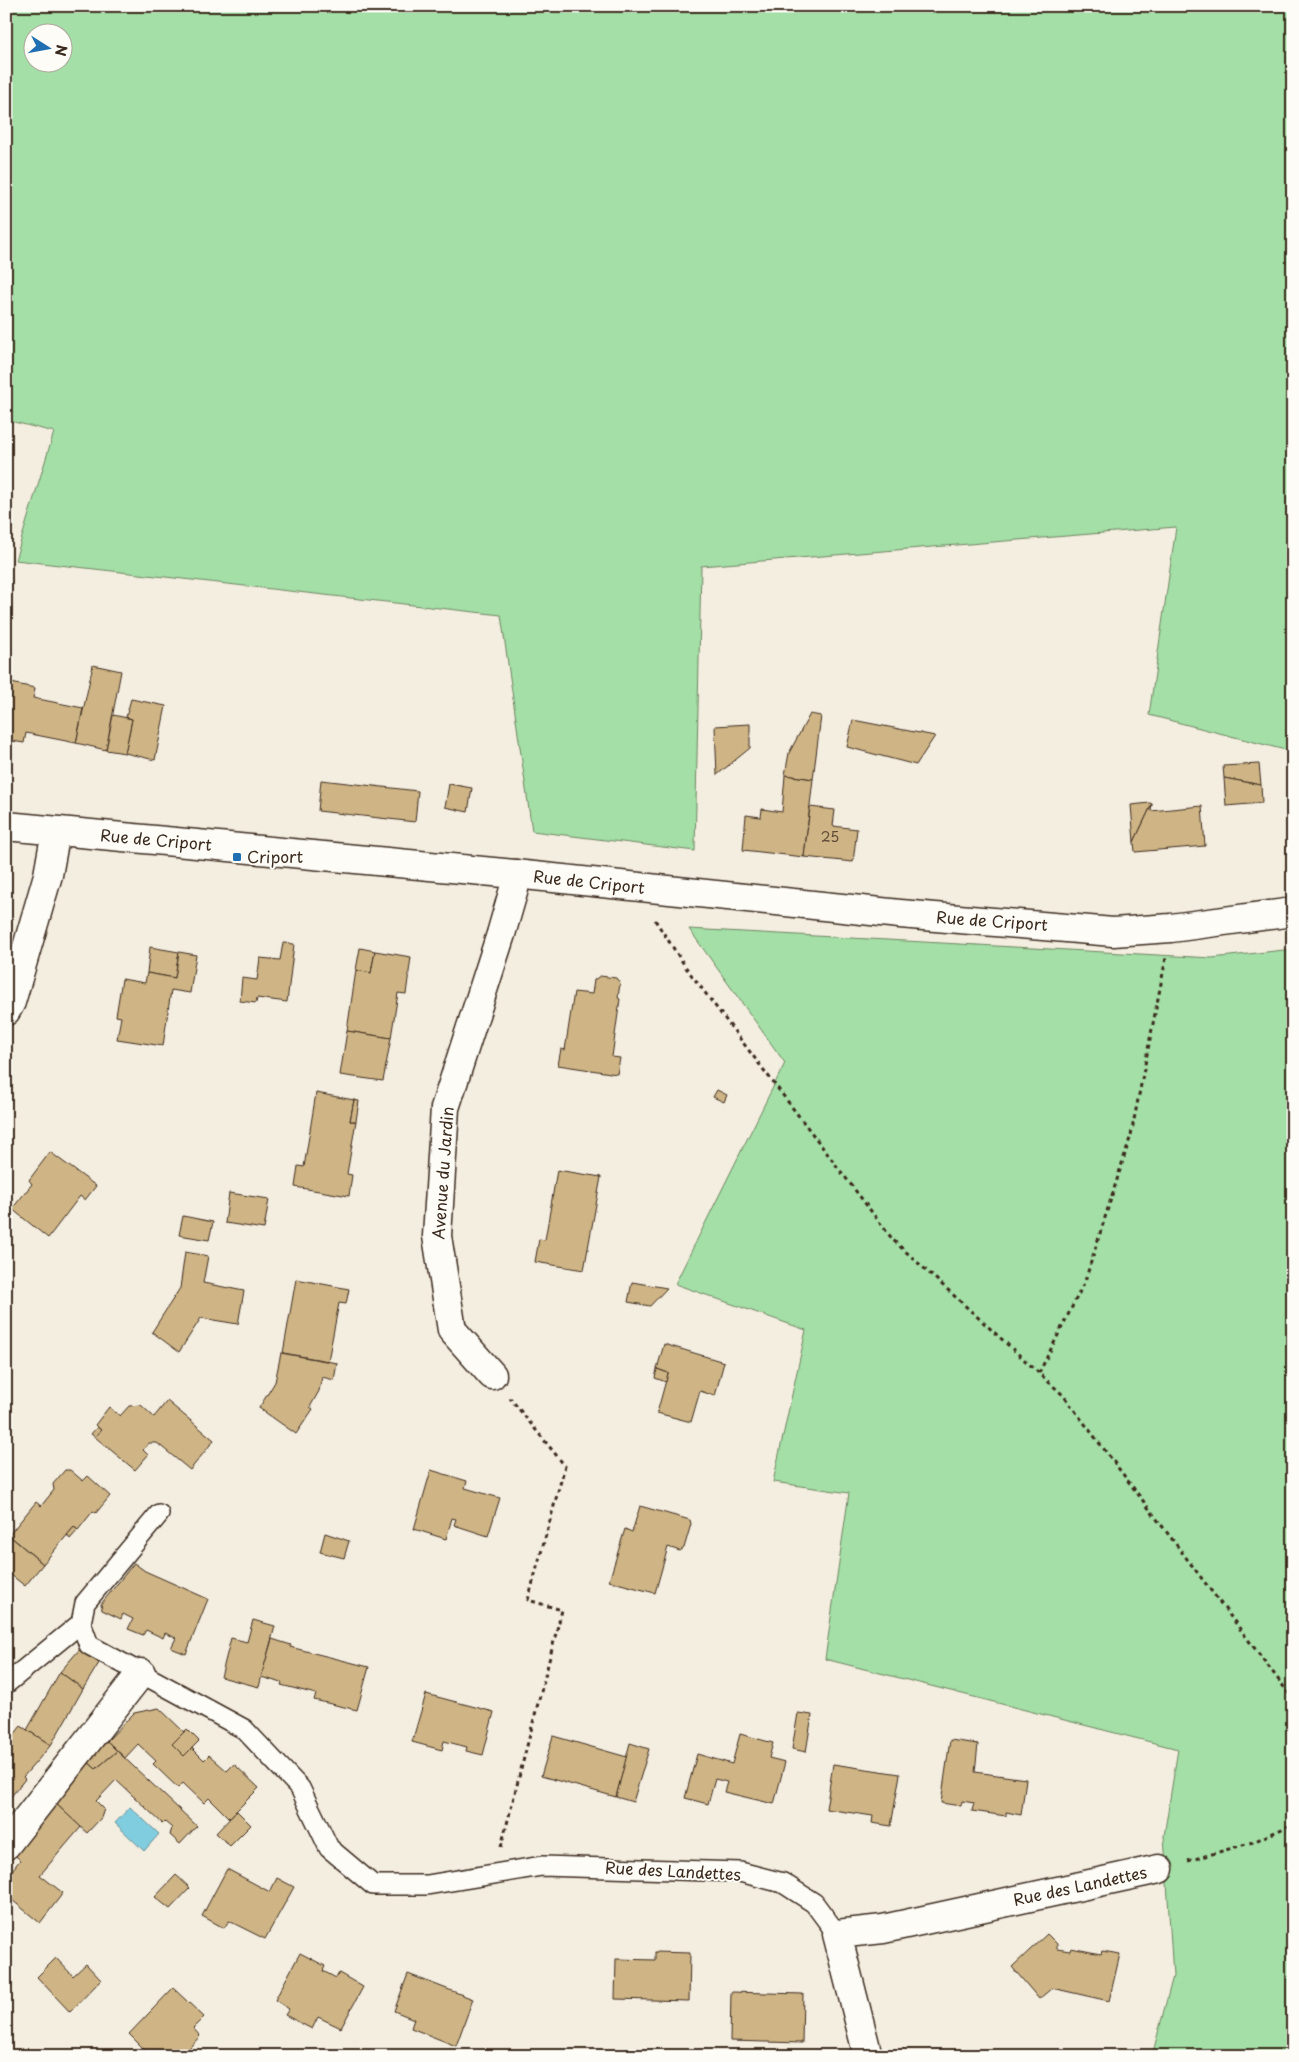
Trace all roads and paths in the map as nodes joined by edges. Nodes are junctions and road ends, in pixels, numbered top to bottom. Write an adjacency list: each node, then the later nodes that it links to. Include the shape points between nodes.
1 (6, 826): 2 (street, Rue de Criport)
2 (56, 831): 3 (street, Rue de Criport); 7 (street, via 48,875)
3 (515, 874): 4 (street, Rue de Criport); 9 (street, Avenue du Jardin, via 506,916 445,1108 437,1236 452,1330)
4 (633, 887): 6 (street, Rue de Criport, via 1113,932); 8 (path, via 687,969 893,1240)
5 (1293, 912): 6 (street, Rue de Criport)
6 (1172, 928): 8 (path, via 1131,1134 1086,1280)
7 (6, 1011)
8 (1039, 1373): 14 (path, via 1063,1395)
9 (492, 1376): 18 (path, via 565,1466 528,1600 562,1610)
10 (159, 1514): 11 (lane, via 85,1603)
11 (81, 1623): 12 (lane, Rue des Landettes, via 89,1645); 13 (lane)
12 (141, 1673): 16 (street); 18 (lane, Rue des Landettes, via 244,1729 300,1788 329,1848 373,1885 427,1885)
13 (6, 1684)
14 (1293, 1699)
15 (1293, 1824): 17 (path, via 1254,1842)
16 (6, 1845)
17 (1159, 1869): 19 (street, Rue des Landettes, via 883,1929)
18 (494, 1874): 19 (lane, Rue des Landettes, via 542,1866 740,1872 783,1882 814,1903)
19 (837, 1934): 20 (street)
20 (868, 2056)

